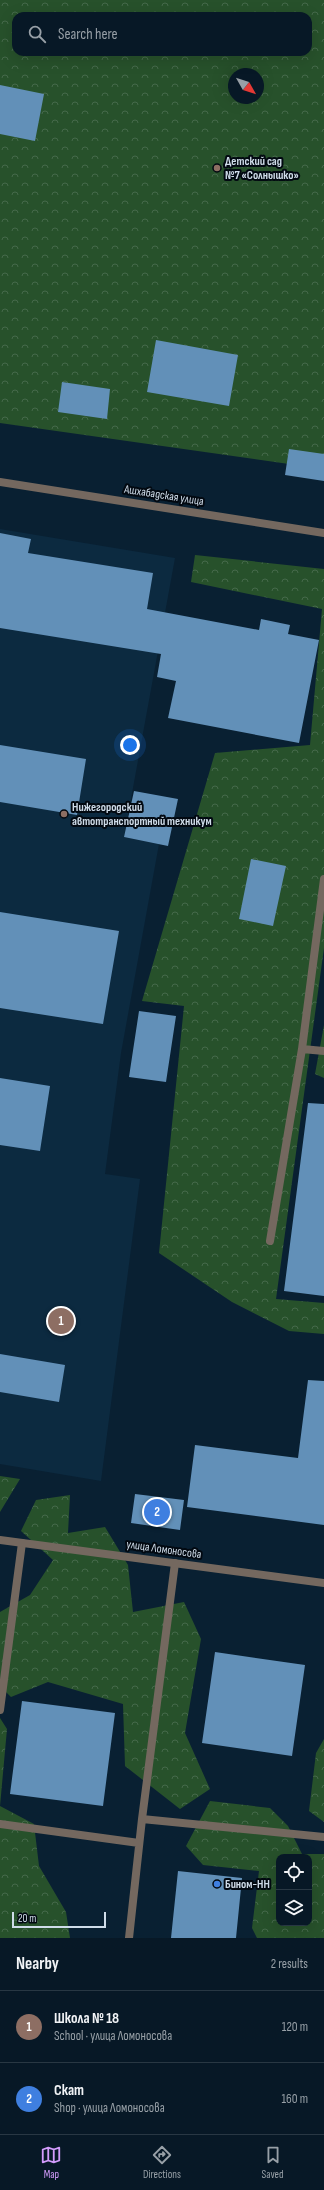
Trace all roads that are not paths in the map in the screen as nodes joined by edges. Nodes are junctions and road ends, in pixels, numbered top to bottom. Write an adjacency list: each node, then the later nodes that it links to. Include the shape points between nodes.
1 (0, 482): 2 (street, Ашхабадская улица)
2 (324, 533)
3 (324, 879): 4 (street)
4 (302, 1049): 5 (street); 6 (street)
5 (324, 1051)
6 (270, 1241)
7 (0, 1540): 8 (street, улица Ломоносова)
8 (22, 1543): 9 (street, улица Ломоносова); 11 (street)
9 (175, 1563): 10 (street, улица Ломоносова); 12 (street)
10 (324, 1583)
11 (0, 1710)
12 (142, 1819): 14 (street); 15 (street)
13 (0, 1824): 15 (street)
14 (324, 1837)
15 (139, 1843): 16 (street)
16 (129, 1938)

